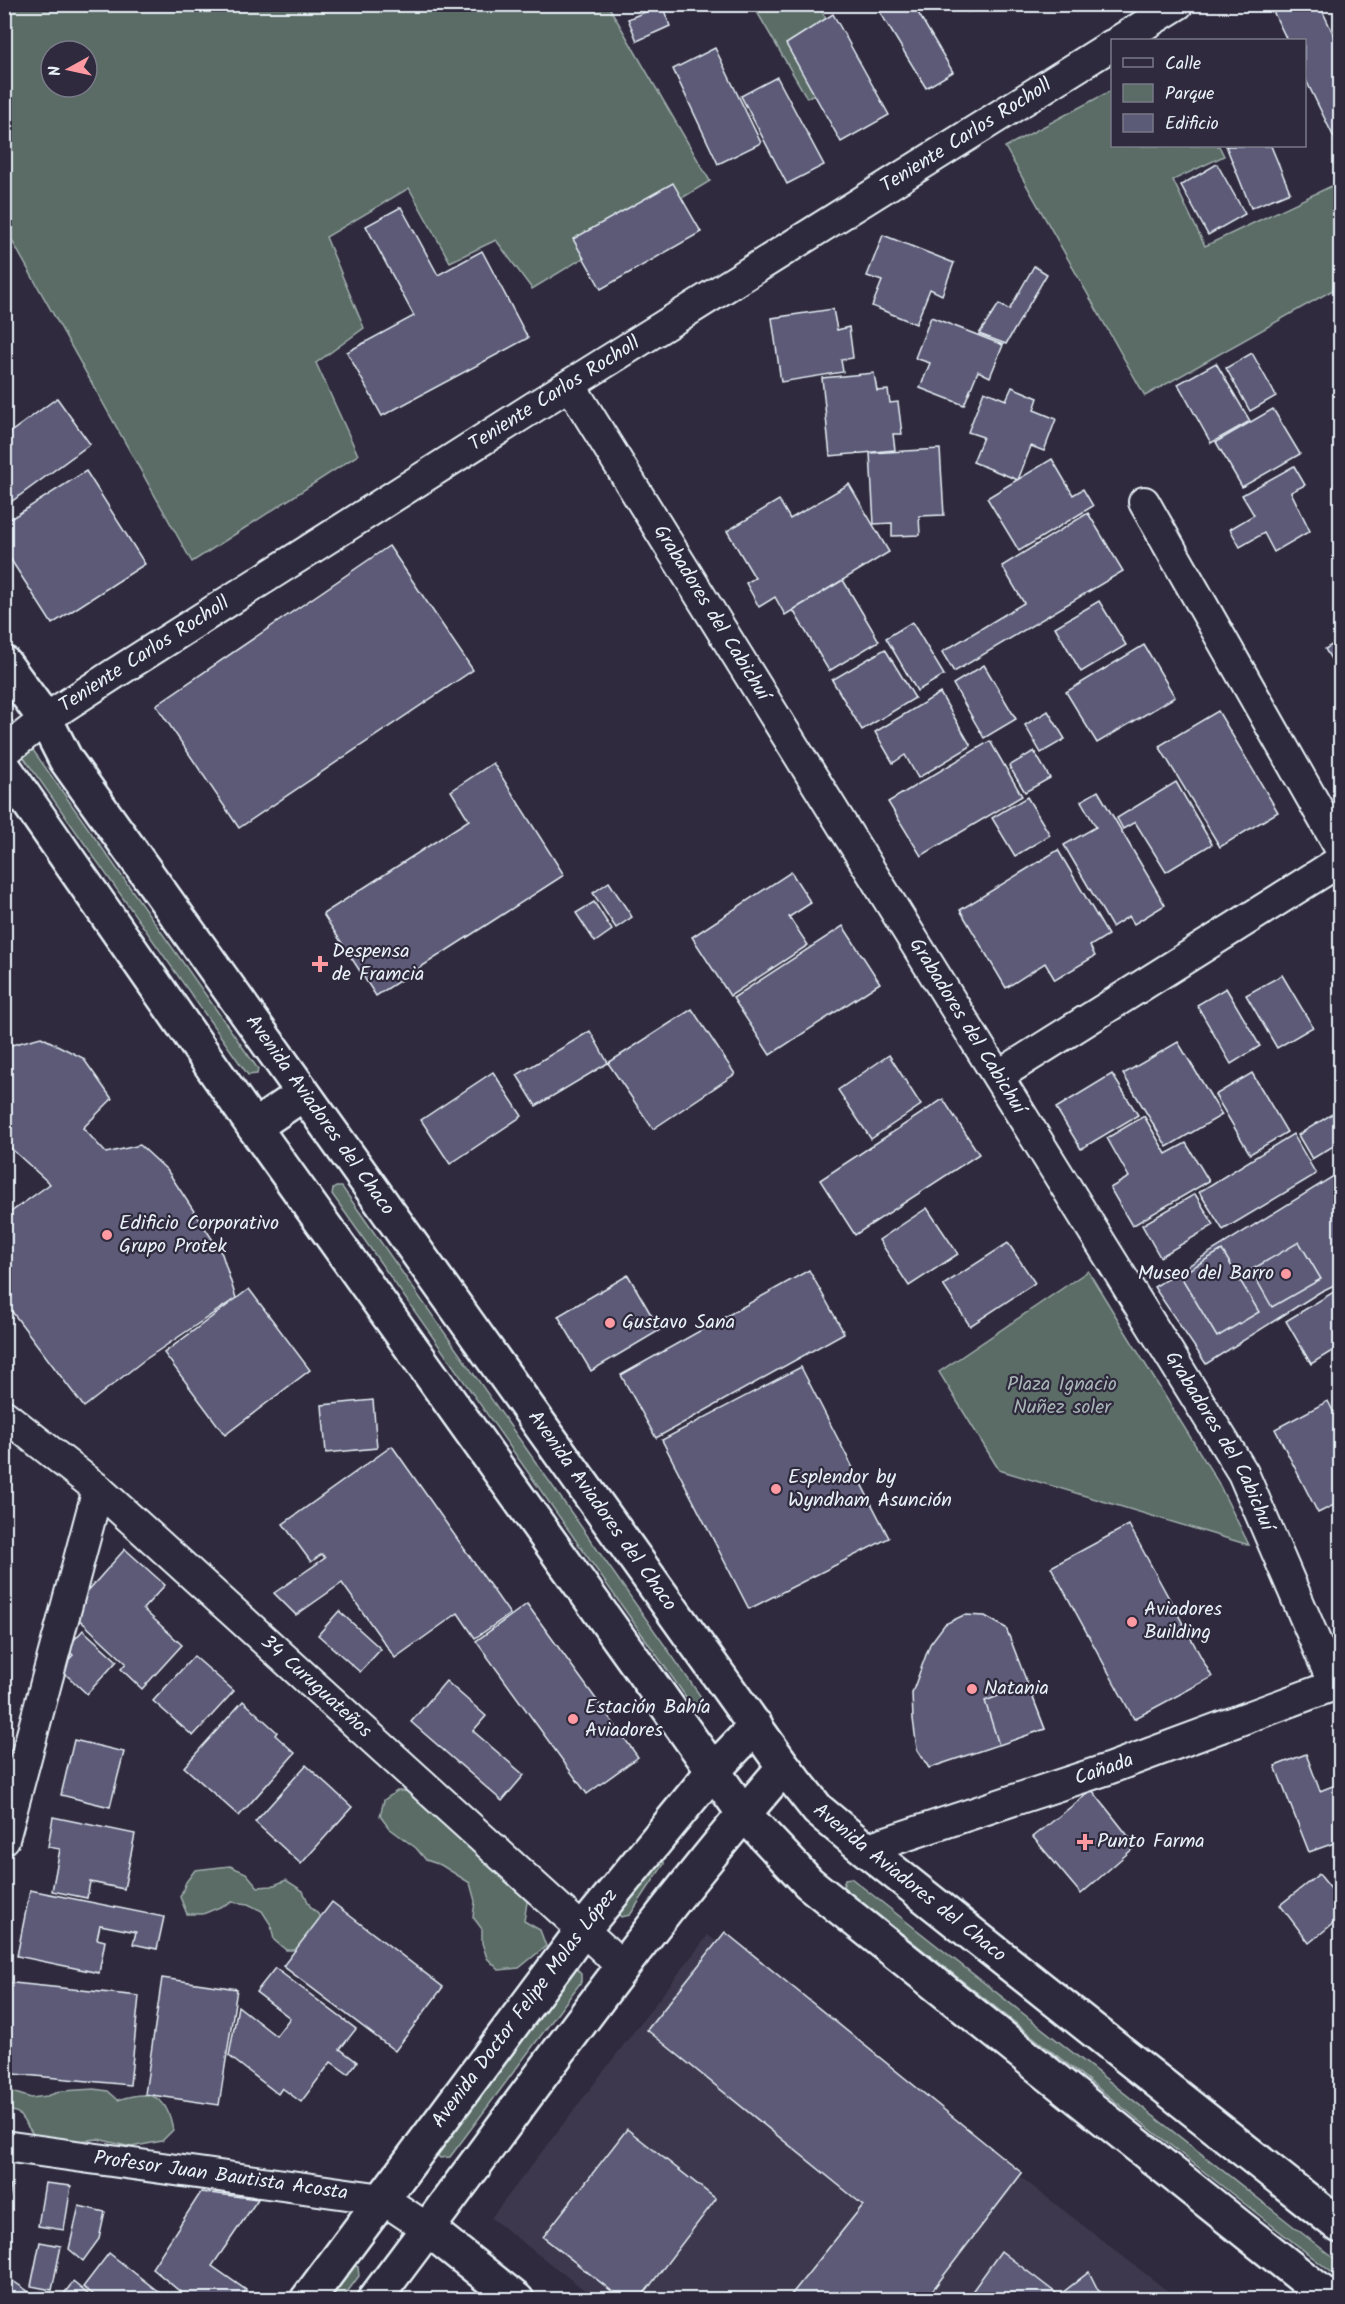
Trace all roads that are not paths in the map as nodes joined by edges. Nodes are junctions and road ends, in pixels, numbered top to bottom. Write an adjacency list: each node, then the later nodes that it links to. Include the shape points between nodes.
1 (1178, 4): 2 (street)
2 (1122, 39)
3 (1111, 46): 4 (street, Teniente Carlos Rocholl)
4 (570, 385): 7 (street, Teniente Carlos Rocholl); 12 (street, Grabadores del Cabichuí)
5 (1144, 502): 10 (street)
6 (4, 663): 7 (main road, Avenida Aviadores del Chaco)
7 (45, 719): 8 (street, Teniente Carlos Rocholl); 13 (main road, Avenida Aviadores del Chaco, via 66,760)
8 (4, 752)
9 (4, 767): 14 (main road)
10 (1341, 848)
11 (1341, 861): 12 (street)
12 (998, 1076): 17 (street, Grabadores del Cabichuí, via 1243,1473)
13 (303, 1094): 14 (main road); 18 (main road, Avenida Aviadores del Chaco)
14 (254, 1127): 20 (main road)
15 (4, 1415): 16 (street, 34 Curuguateños)
16 (98, 1489): 22 (street); 24 (street, 34 Curuguateños)
17 (1337, 1684): 23 (street, Cañada, via 1108,1769)
18 (756, 1726): 19 (main road, Avenida Aviadores del Chaco); 20 (main road, Avenida Doctor Felipe Molas López)
19 (784, 1767): 21 (main road); 23 (main road, Avenida Aviadores del Chaco, via 818,1810)
20 (713, 1771): 21 (main road); 24 (main road, Avenida Doctor Felipe Molas López)
21 (744, 1814): 25 (main road); 33 (main road, via 809,1883)
22 (4, 1839)
23 (865, 1849): 28 (main road, Avenida Aviadores del Chaco)
24 (582, 1931): 25 (street, 34 Curuguateños); 27 (main road, Avenida Doctor Felipe Molas López)
25 (621, 1967): 29 (main road)
26 (4, 2146): 27 (street, Profesor Juan Bautista Acosta)
27 (383, 2199): 29 (street, Profesor Juan Bautista Acosta); 30 (main road, Avenida Doctor Felipe Molas López)
28 (1341, 2226)
29 (428, 2229): 31 (main road); 32 (main road)
30 (307, 2300)
31 (374, 2300)
32 (517, 2300)
33 (1331, 2300)

